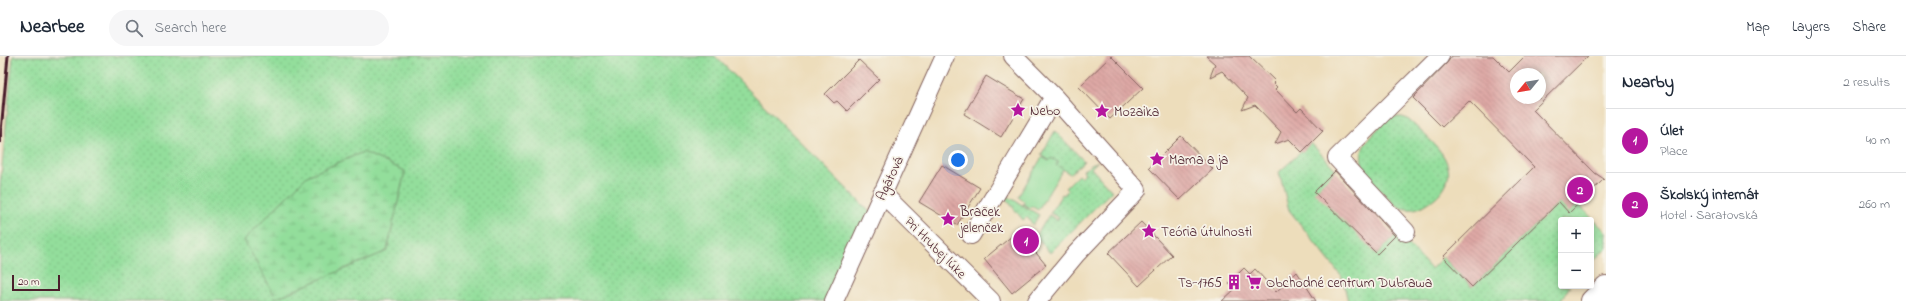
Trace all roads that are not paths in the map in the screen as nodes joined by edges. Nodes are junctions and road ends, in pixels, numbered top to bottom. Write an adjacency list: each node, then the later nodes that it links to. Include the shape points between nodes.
1 (945, 56): 5 (street, Agátová)
2 (1013, 56): 4 (street)
3 (1440, 56): 6 (street, via 1337,158)
4 (1054, 97): 7 (street); 11 (street, via 1137,190 1076,254)
5 (882, 193): 9 (street, Agátová); 10 (street, Pri Hrubej lúke)
6 (1406, 232)
7 (971, 235)
8 (1606, 287): 12 (main road)
9 (834, 301)
10 (991, 301)
11 (1037, 301)
12 (1592, 301)

